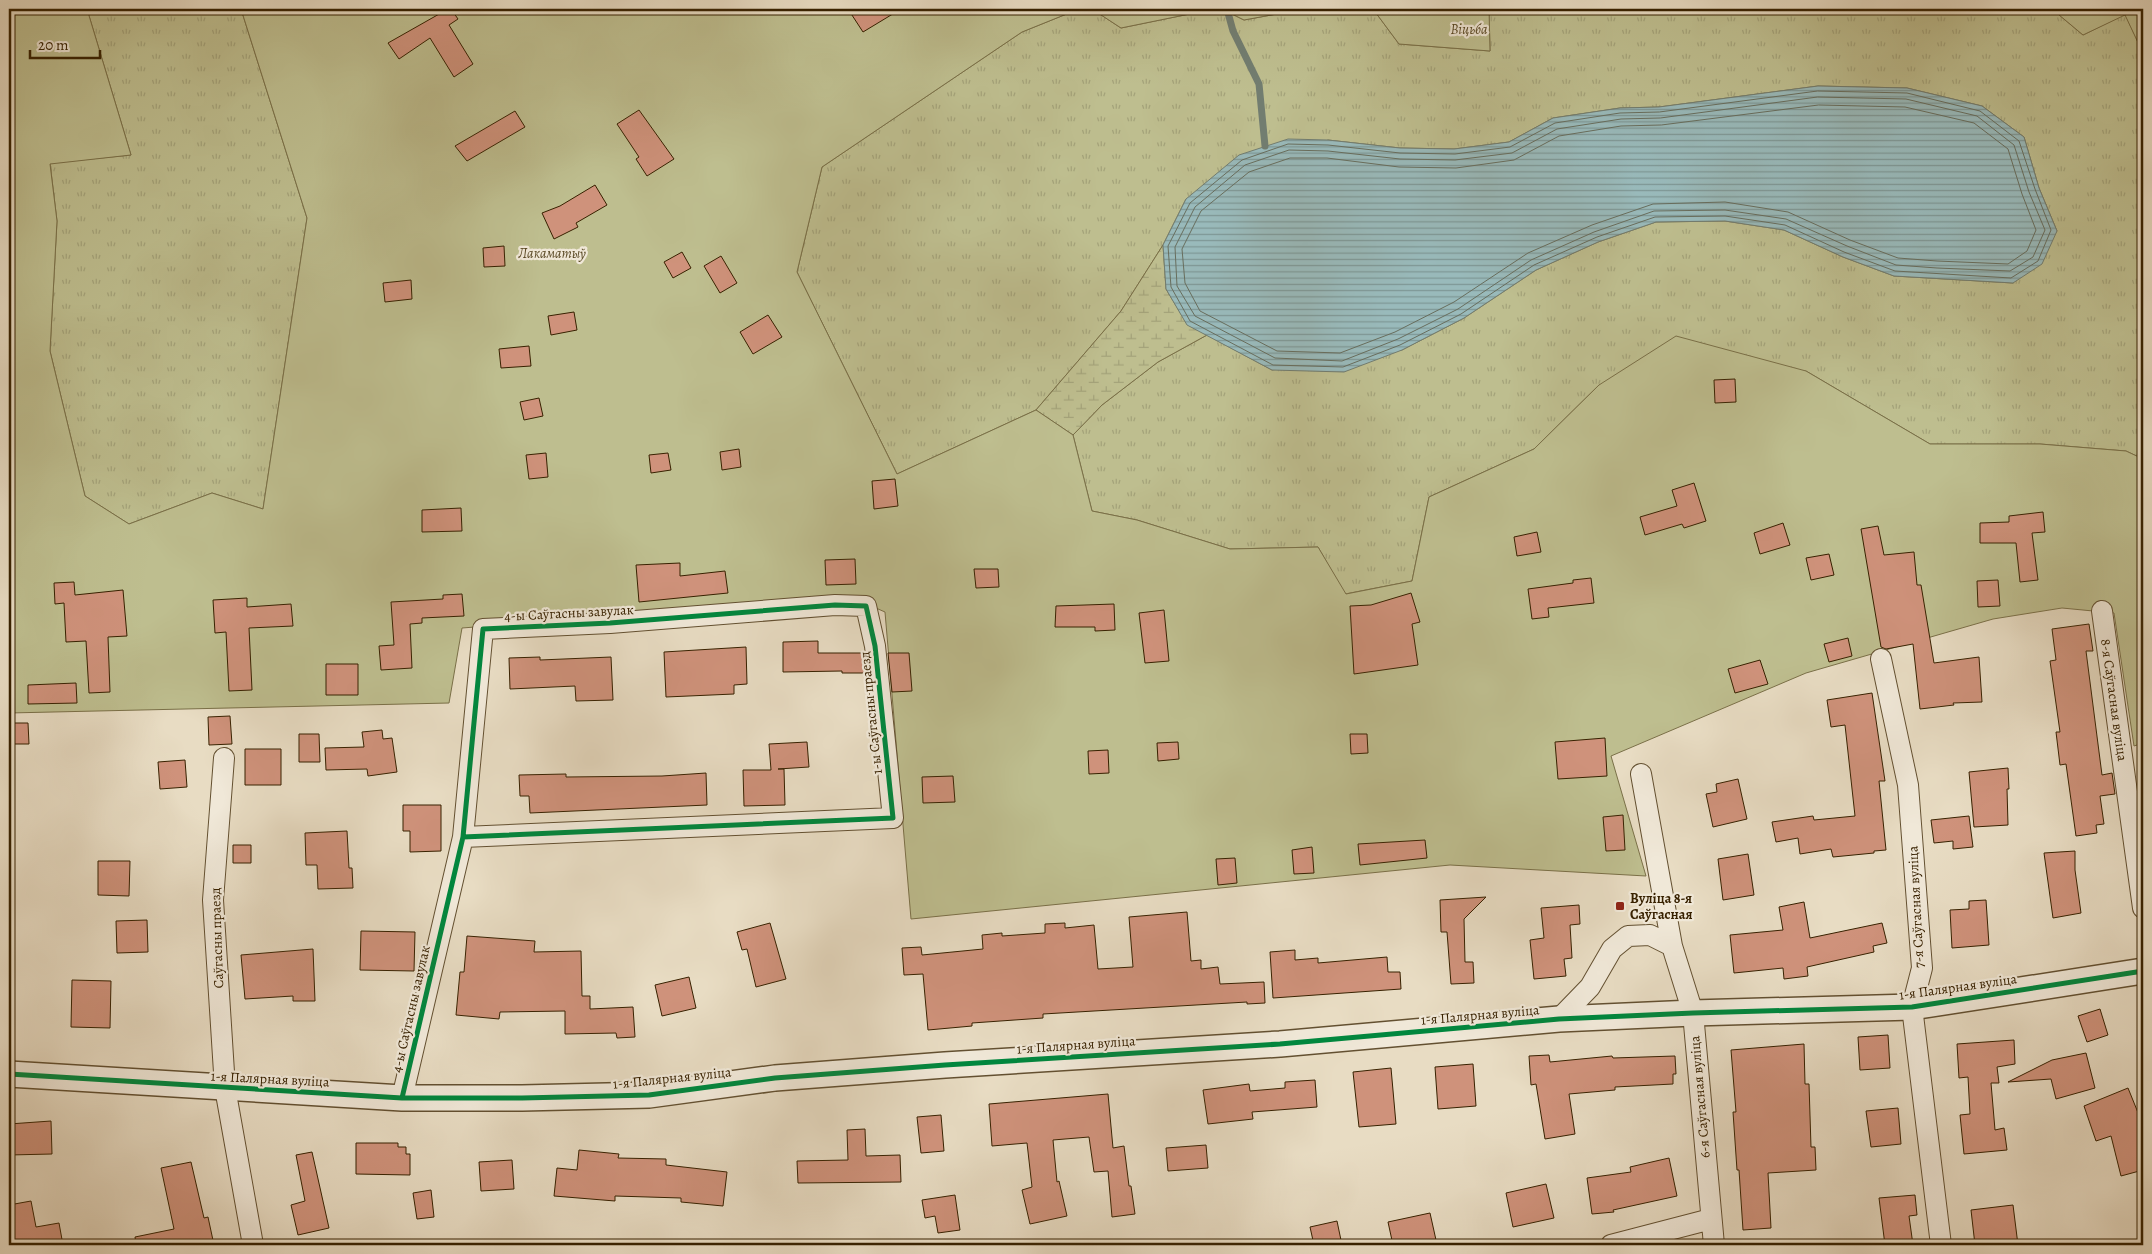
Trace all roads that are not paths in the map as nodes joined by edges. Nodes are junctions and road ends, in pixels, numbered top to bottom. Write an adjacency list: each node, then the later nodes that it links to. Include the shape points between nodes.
1 (866, 606): 6 (street, 4-ы Саўгасны завулак, via 483,629); 6 (street, 1-ы Саўгасны праезд, via 876,646 893,818)
2 (2102, 611): 7 (street, 8-я Саўгасная вуліца)
3 (1881, 659): 10 (street, 7-я Саўгасная вуліца, via 1908,785 1922,968)
4 (224, 758): 14 (street, Саўгасны праезд, via 213,900)
5 (1641, 774): 8 (street, 6-я Саўгасная вуліца)
6 (463, 837): 15 (street, 4-ы Саўгасны завулак)
7 (2143, 908)
8 (1672, 946): 11 (street, 6-я Саўгасная вуліца); 12 (street, via 1650,935 1628,936 1612,949 1590,987)
9 (2143, 971): 10 (street, 1-я Палярная вуліца)
10 (1912, 1006): 11 (street, 1-я Палярная вуліца); 20 (street, 7-я Саўгасная вуліца)
11 (1693, 1013): 12 (street, 1-я Палярная вуліца); 16 (street, 6-я Саўгасная вуліца)
12 (1559, 1019): 15 (street, 1-я Палярная вуліца, via 1280,1044 774,1078 649,1094)
13 (9, 1074): 14 (street, 1-я Палярная вуліца)
14 (225, 1088): 15 (street, 1-я Палярная вуліца); 17 (street, Саўгасны праезд)
15 (402, 1098)
16 (1712, 1219): 18 (street); 19 (street, 6-я Саўгасная вуліца)
17 (253, 1245)
18 (1610, 1245)
19 (1714, 1245)
20 (1941, 1245)

